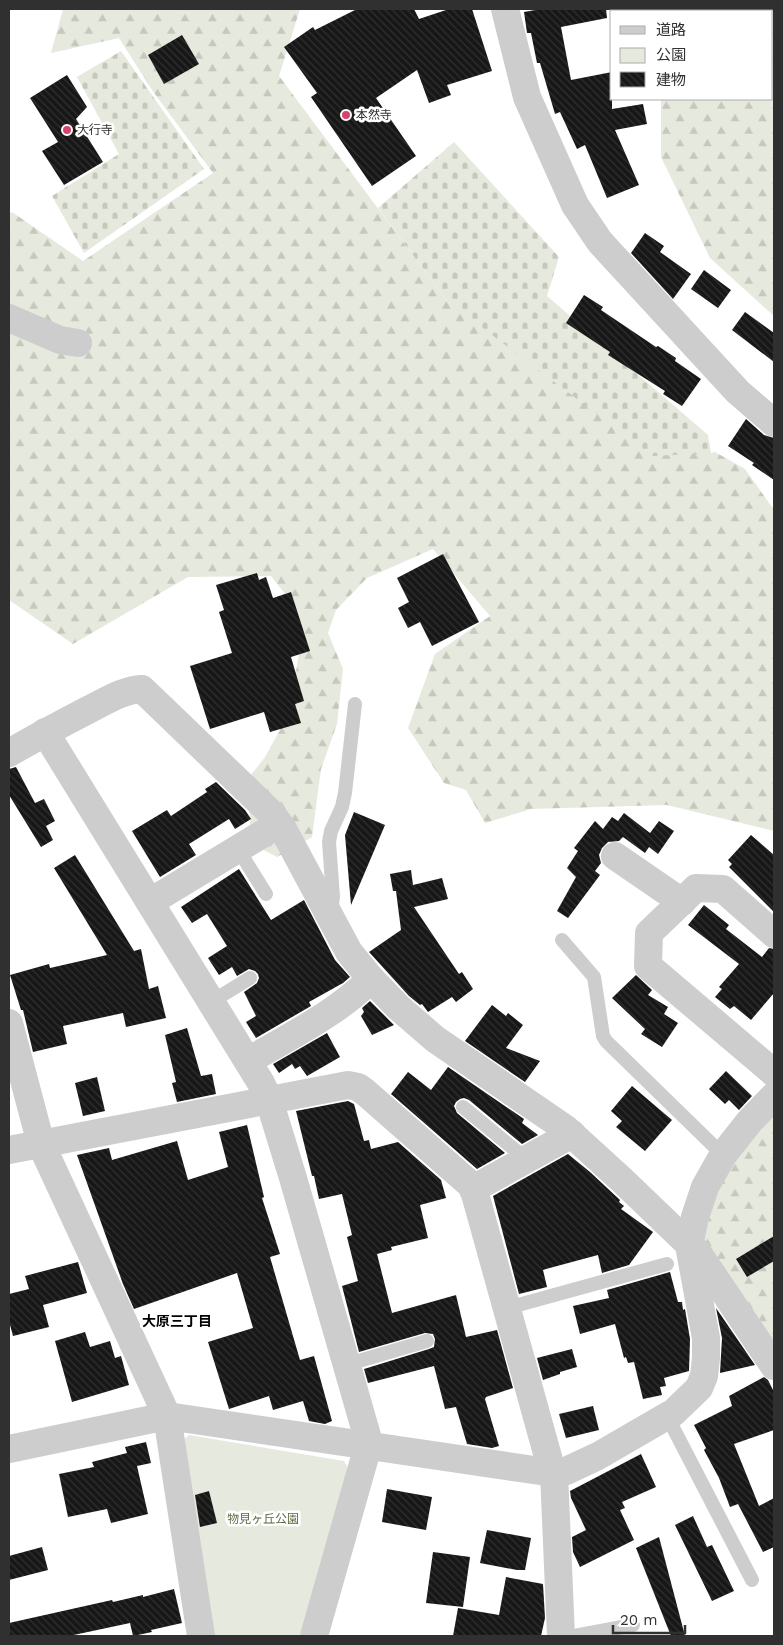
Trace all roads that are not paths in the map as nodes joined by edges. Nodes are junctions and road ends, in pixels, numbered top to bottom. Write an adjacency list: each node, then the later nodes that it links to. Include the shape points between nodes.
1 (505, 9): 4 (street, via 527,98 575,206 600,242 738,392)
2 (9, 318): 3 (street, via 60,340)
3 (78, 343)
4 (774, 422)
5 (355, 704): 14 (lane, via 345,793 329,842 333,897)
6 (45, 732): 7 (street); 8 (street, via 119,695 142,689); 12 (street)
7 (9, 753)
8 (280, 824): 9 (street); 14 (street)
9 (238, 849): 11 (lane); 12 (street)
10 (615, 856): 13 (street)
11 (266, 894)
12 (150, 902): 19 (street)
13 (682, 902): 15 (street, via 696,888 723,890); 22 (street, via 649,933 648,966)
14 (330, 916): 18 (street, via 349,952)
15 (774, 934)
16 (562, 940): 29 (lane, via 594,977 606,1041)
17 (250, 978): 19 (lane)
18 (371, 979): 21 (street, via 340,1007); 26 (street, via 435,1039)
19 (211, 1002): 21 (street)
20 (9, 1022): 27 (street)
21 (248, 1061): 24 (street)
22 (774, 1073)
23 (774, 1096): 29 (street)
24 (269, 1100): 27 (street); 31 (street, via 348,1085 358,1087); 36 (street, via 294,1178)
25 (463, 1107): 30 (lane)
26 (572, 1134): 30 (street); 32 (street)
27 (41, 1144): 28 (street); 38 (street)
28 (9, 1150)
29 (723, 1155): 32 (street, via 705,1187 694,1217)
30 (526, 1159): 31 (street)
31 (473, 1189): 34 (street)
32 (689, 1245): 37 (street, via 698,1253); 39 (street, via 706,1338 704,1376 699,1388)
33 (667, 1264): 34 (lane)
34 (507, 1308): 42 (street)
35 (427, 1341): 36 (lane)
36 (345, 1365): 40 (street)
37 (774, 1366)
38 (167, 1416): 40 (street); 41 (street); 45 (street)
39 (667, 1416): 42 (street, via 598,1456); 43 (lane)
40 (368, 1446): 42 (street); 46 (street)
41 (9, 1449)
42 (554, 1473): 47 (street)
43 (752, 1580)
44 (633, 1625): 48 (lane)
45 (201, 1636)
46 (314, 1636)
47 (561, 1636)
48 (574, 1636)

